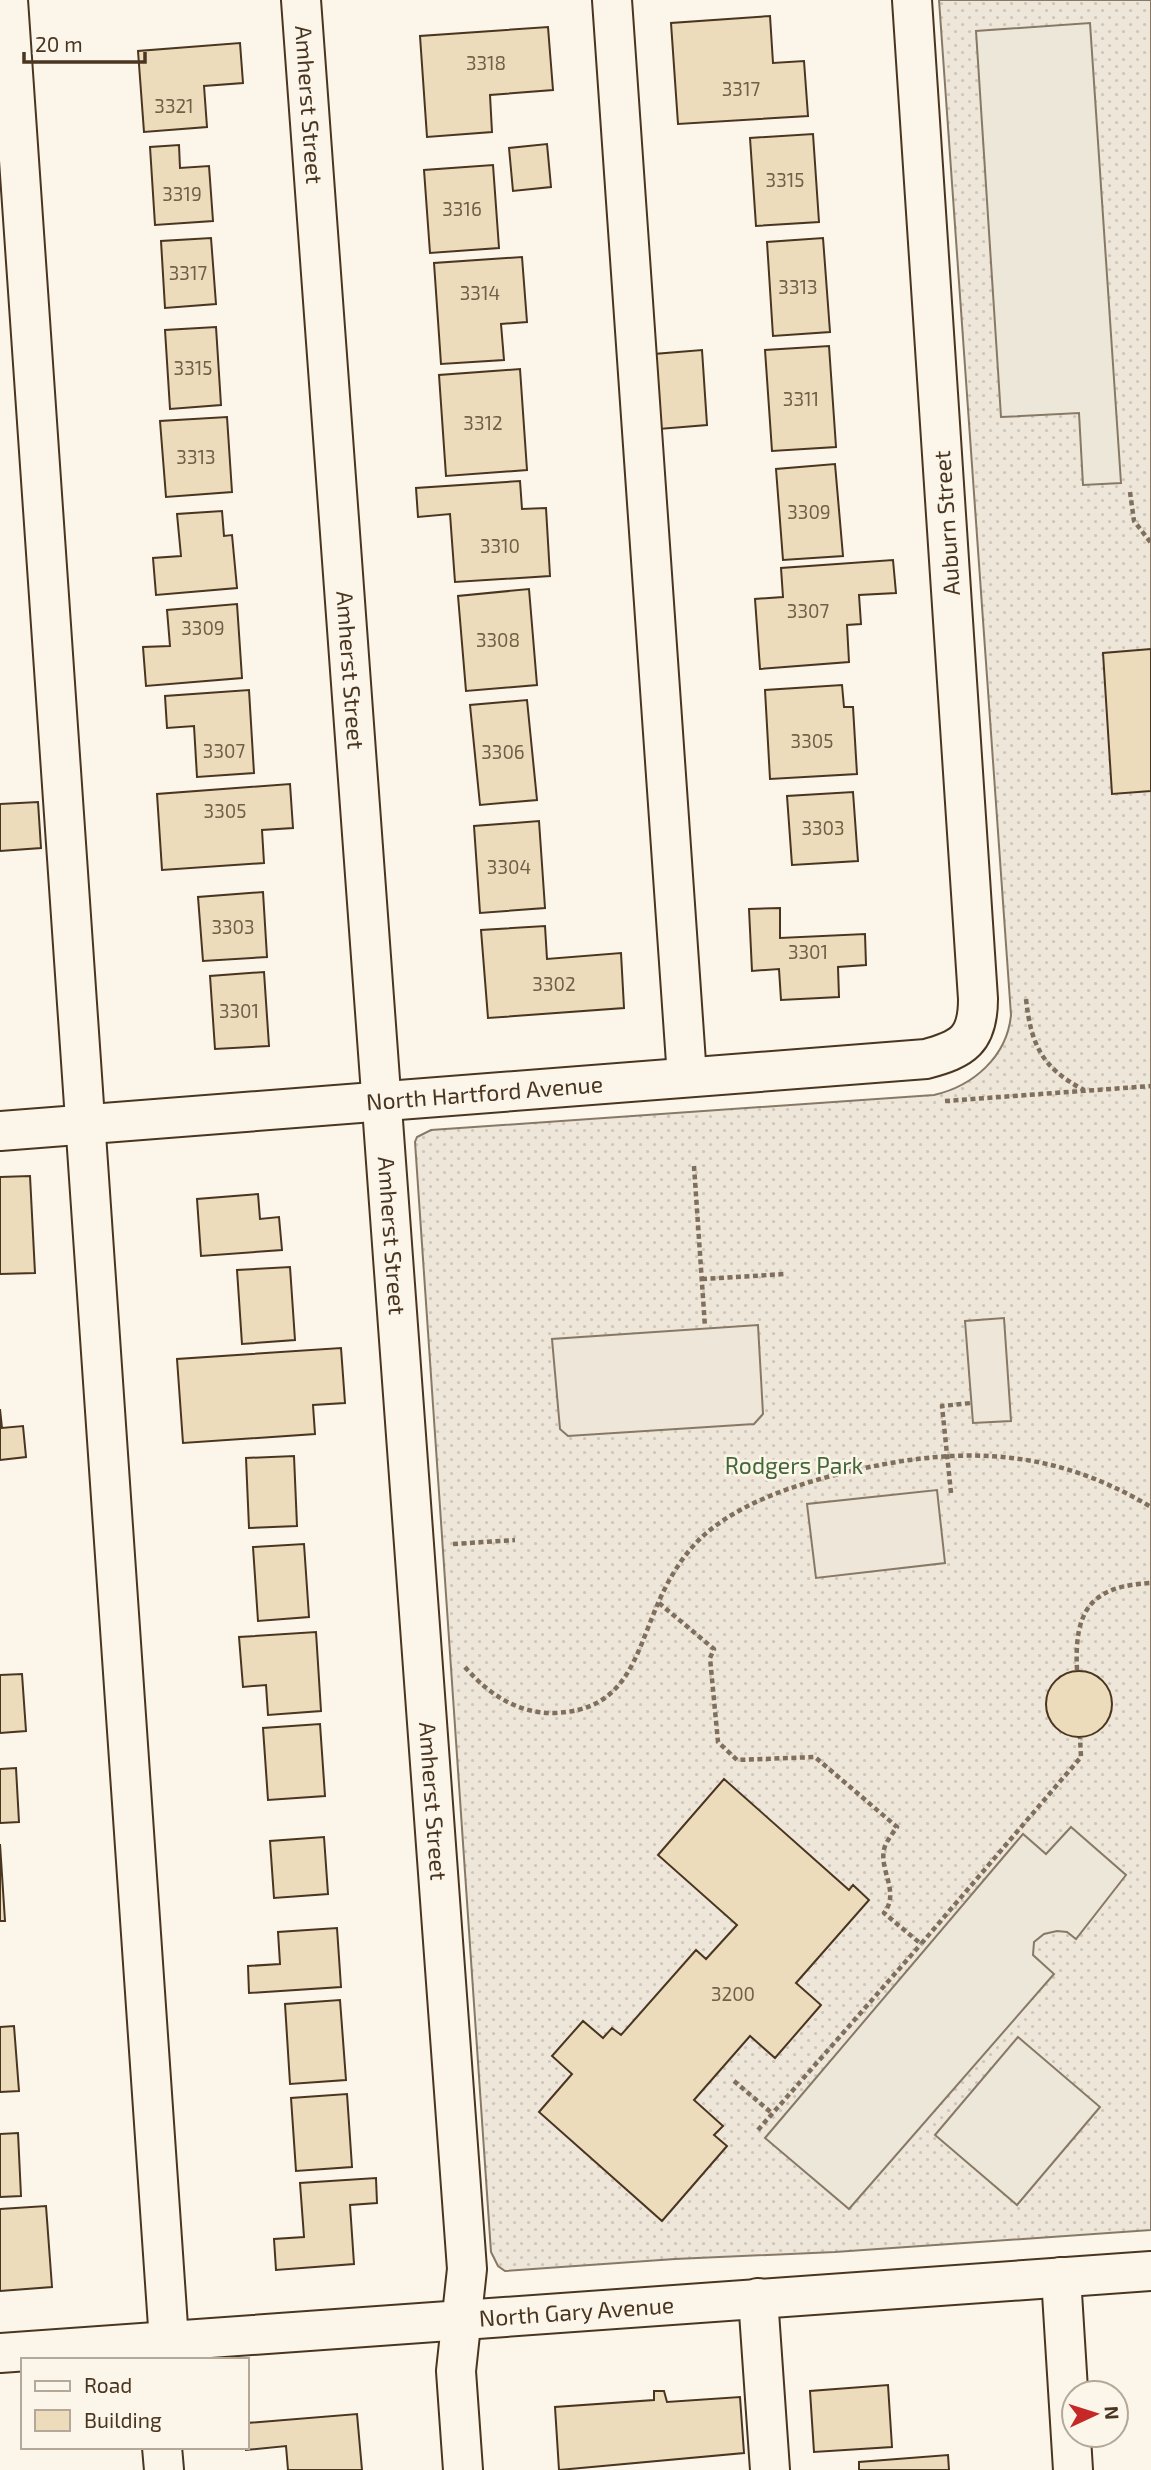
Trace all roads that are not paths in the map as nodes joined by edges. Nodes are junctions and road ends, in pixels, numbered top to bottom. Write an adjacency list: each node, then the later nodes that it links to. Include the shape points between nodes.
1 (8, 0): 8 (street)
2 (302, 0): 7 (street, Amherst Street)
3 (612, 0): 6 (street)
4 (912, 0): 5 (street, Auburn Street, via 978,999 978,1017)
5 (965, 1042): 6 (street, North Hartford Avenue, via 926,1059)
6 (687, 1077): 7 (street, North Hartford Avenue)
7 (380, 1101): 8 (street, North Hartford Avenue); 13 (street, Amherst Street, via 467,2269)
8 (85, 1125): 9 (street, North Hartford Avenue); 14 (street)
9 (0, 1131)
10 (1151, 2271): 11 (street, North Gary Avenue)
11 (1061, 2277): 12 (street, North Gary Avenue); 20 (street)
12 (758, 2298): 13 (street, North Gary Avenue); 19 (street)
13 (462, 2320): 14 (street, North Gary Avenue); 18 (street, Amherst Street, via 456,2371)
14 (160, 2347): 15 (street, North Gary Avenue)
15 (0, 2353)
16 (162, 2449): 17 (street)
17 (163, 2470)
18 (463, 2470)
19 (770, 2470)
20 (1073, 2470)

